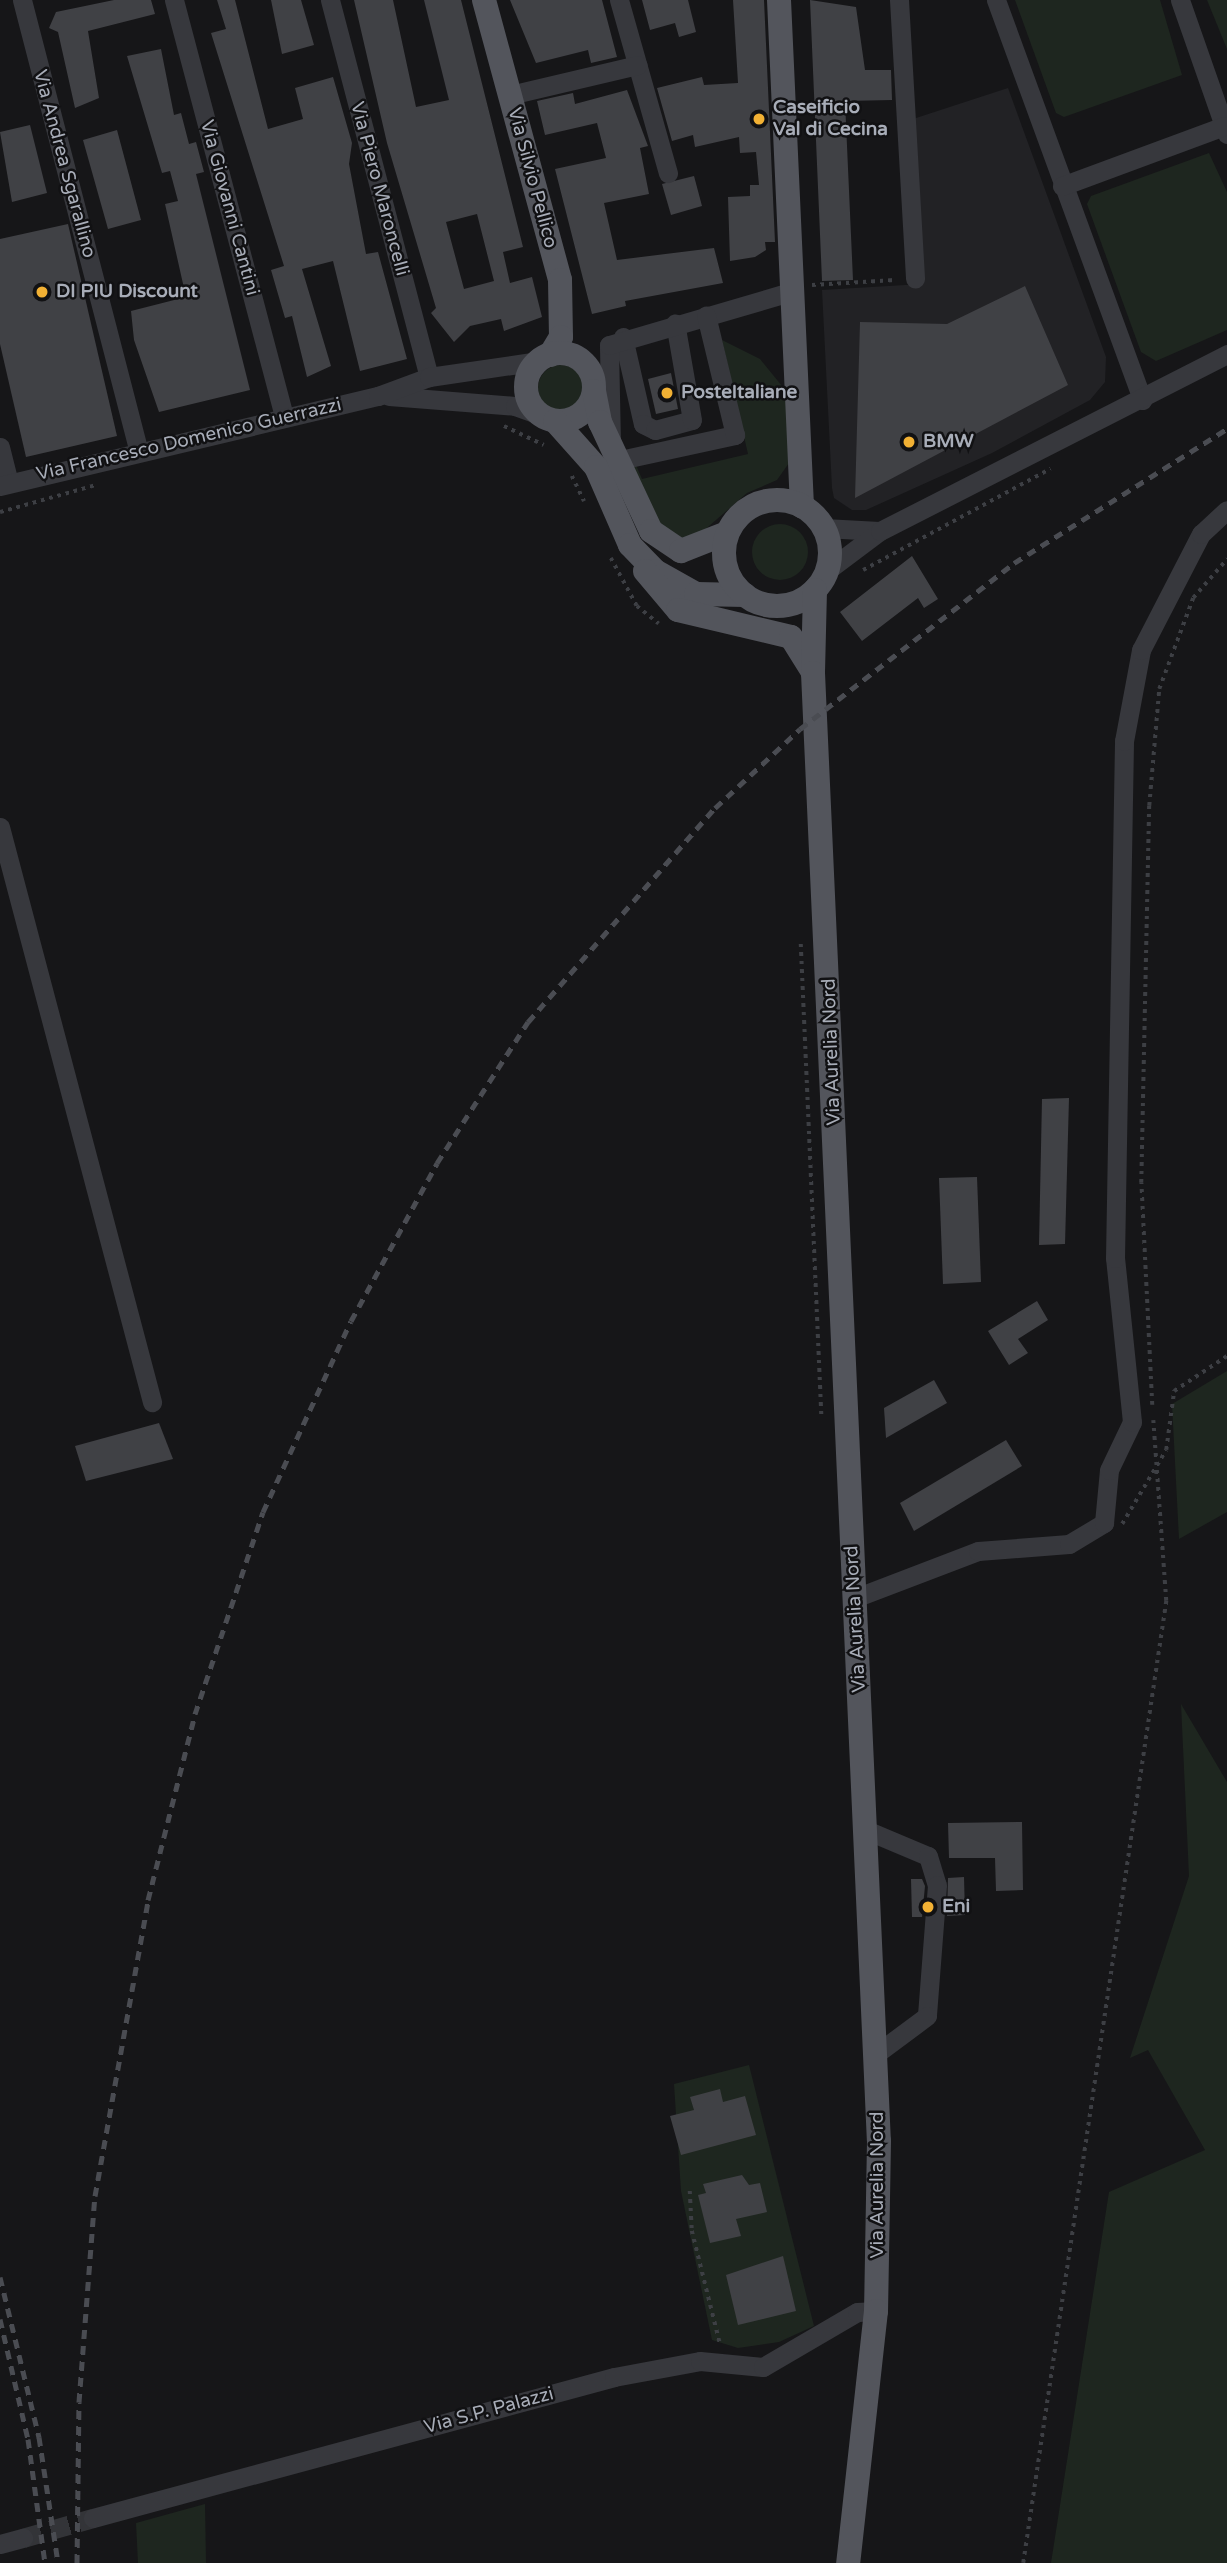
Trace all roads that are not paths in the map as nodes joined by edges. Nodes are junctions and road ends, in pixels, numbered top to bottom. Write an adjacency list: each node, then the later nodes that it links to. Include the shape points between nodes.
1 (22, 0): 29 (street, Via Andrea Sgarallino)
2 (174, 0): 26 (street, Via Giovanni Cantini)
3 (330, 0): 22 (street, Via Piero Maroncelli)
4 (484, 0): 11 (main road, Via Silvio Pellico)
5 (619, 0): 10 (street)
6 (779, 0): 16 (main road)
7 (899, 0): 15 (street)
8 (996, 0): 14 (street)
9 (1180, 0): 12 (street)
10 (638, 65): 11 (street); 13 (street)
11 (510, 95): 21 (main road, Via Silvio Pellico, via 560,280 561,337)
12 (1226, 130): 14 (street)
13 (668, 173)
14 (1062, 186): 25 (street)
15 (915, 279)
16 (790, 289): 17 (street); 32 (main road)
17 (706, 315): 18 (street); 30 (street, via 735,435)
18 (675, 323): 19 (street); 19 (street, via 692,420 654,429 643,424)
19 (624, 337): 30 (street, via 605,351 615,411)
20 (1227, 354): 25 (street)
21 (545, 358): 22 (street, Via Francesco Domenico Guerrazzi); 23 (main road, via 582,361); 27 (main road, via 527,389)
22 (429, 377): 24 (street, Via Francesco Domenico Guerrazzi)
23 (594, 391): 27 (main road, via 576,417); 30 (main road)
24 (378, 396): 26 (street, Via Francesco Domenico Guerrazzi); 27 (street, Via Francesco Domenico Guerrazzi, via 515,406)
25 (1142, 400): 35 (street)
26 (284, 417): 29 (street, Via Francesco Domenico Guerrazzi)
27 (549, 418): 37 (main road, via 596,467)
28 (0, 447): 31 (street)
29 (139, 451): 31 (street, Via Francesco Domenico Guerrazzi)
30 (615, 452): 36 (main road, via 662,542 681,551)
31 (5, 484)
32 (802, 506): 34 (main road); 36 (main road, via 767,500 751,506)
33 (1227, 510): 43 (street, via 1201,534 1141,650 1124,741 1115,1258 1132,1422 1109,1471 1104,1523 1069,1544 978,1551)
34 (824, 528): 35 (street); 38 (main road)
35 (880, 531): 38 (street)
36 (727, 533): 39 (main road, via 725,567)
37 (619, 549): 39 (main road, via 677,587 712,598); 40 (main road, via 671,605 693,616 791,637)
38 (821, 580): 39 (main road, via 774,606); 40 (main road, Via Aurelia Nord)
39 (745, 595)
40 (813, 673): 43 (main road, Via Aurelia Nord)
41 (0, 827): 42 (street)
42 (152, 1402)
43 (855, 1598): 44 (main road, Via Aurelia Nord)
44 (866, 1830): 45 (main road, Via Aurelia Nord); 45 (street, via 928,1856 937,1885 927,2016)
45 (876, 2054): 46 (main road, Via Aurelia Nord)
46 (876, 2311): 47 (street, Via S.P. Palazzi, via 826,2328 784,2360 764,2367 700,2361 614,2377); 50 (main road, Via Aurelia Nord)
47 (93, 2518)
48 (23, 2538): 49 (street)
49 (0, 2544)
50 (848, 2563)

